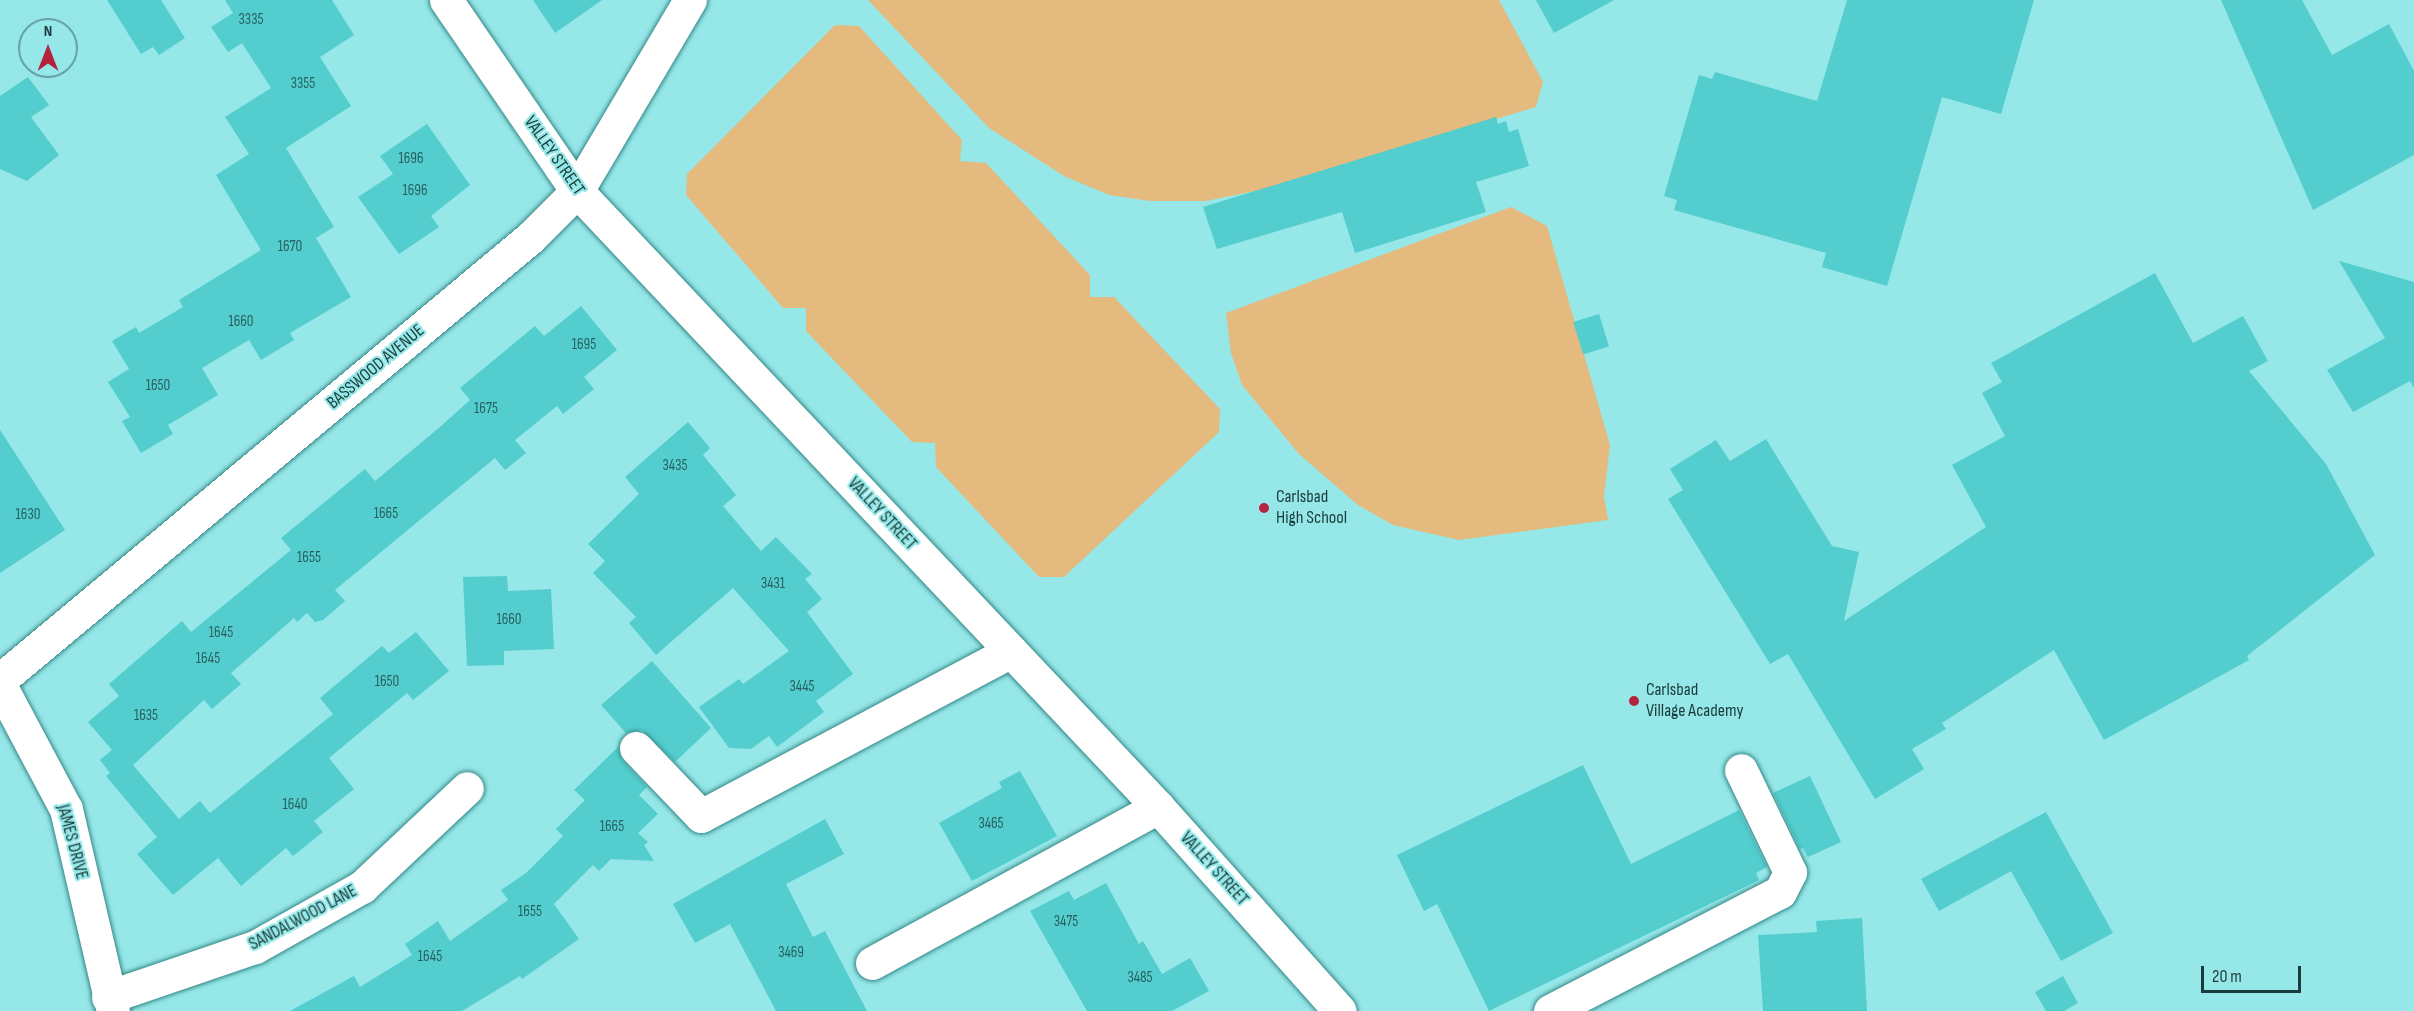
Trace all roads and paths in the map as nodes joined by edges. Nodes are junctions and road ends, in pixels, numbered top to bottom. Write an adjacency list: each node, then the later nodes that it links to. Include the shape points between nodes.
1 (446, 0): 3 (street, VALLEY STREET)
2 (690, 0): 3 (street, BASSWOOD AVENUE)
3 (577, 191): 4 (street, VALLEY STREET); 5 (street, BASSWOOD AVENUE, via 530,238)
4 (1011, 651): 6 (street, via 701,816); 9 (street, VALLEY STREET)
5 (3, 673): 11 (street, JAMES DRIVE, via 66,809)
6 (636, 748)
7 (1741, 770): 13 (street, via 1790,872 1780,892)
8 (467, 788): 11 (street, SANDALWOOD LANE, via 362,887 255,947)
9 (1158, 807): 10 (street); 12 (street, VALLEY STREET)
10 (872, 963)
11 (111, 1004)
12 (1340, 1011)
13 (1550, 1011)

